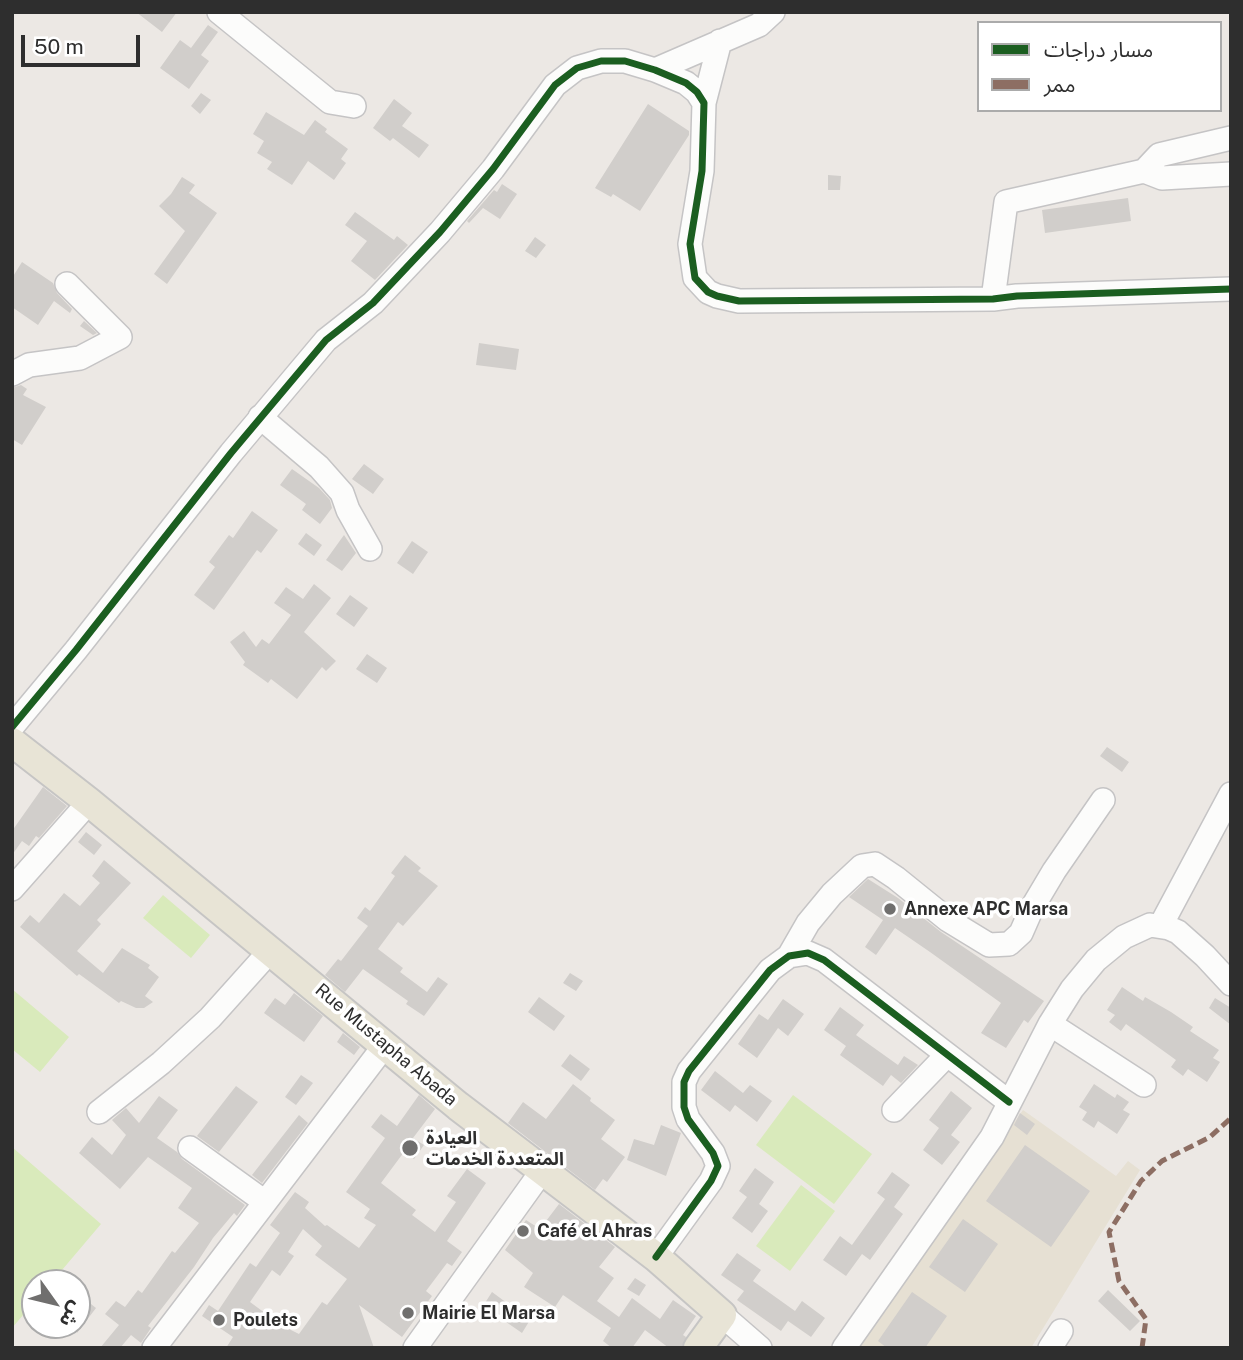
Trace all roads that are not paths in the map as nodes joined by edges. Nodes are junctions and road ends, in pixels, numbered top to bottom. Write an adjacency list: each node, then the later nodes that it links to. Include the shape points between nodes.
1 (219, 12): 6 (street, via 330,102)
2 (773, 12): 3 (street, via 759,25)
3 (720, 41): 4 (street); 5 (street)
4 (655, 70): 5 (street, via 686,83); 14 (street, via 625,61 601,61 577,68 555,85 440,232 373,303 326,340)
5 (704, 103): 12 (street, via 702,171 690,244 695,278 708,292 739,301)
6 (354, 106)
7 (1231, 138): 8 (street, via 1159,155)
8 (1144, 172): 9 (street, via 1162,178); 12 (street, via 1006,202)
9 (1231, 174)
10 (67, 284): 13 (street, via 120,337 80,358 29,365)
11 (1231, 289): 12 (street)
12 (993, 299)
13 (12, 374)
14 (260, 417): 15 (street, via 342,493); 16 (street)
15 (370, 549)
16 (12, 727)
17 (12, 742): 20 (main road, Rue Mustapha Abada)
18 (1231, 794): 22 (street)
19 (1103, 800): 24 (street, via 1054,871 1021,933 1009,944 989,945 875,864 862,866 832,894)
20 (89, 802): 21 (street); 23 (main road, Rue Mustapha Abada)
21 (12, 889)
22 (1161, 925): 25 (street, via 1189,940); 26 (street, via 1137,929 1110,948 1084,974)
23 (271, 950): 27 (main road, Rue Mustapha Abada); 32 (street, via 211,1018)
24 (789, 956): 28 (street, via 799,952 824,960); 36 (street, via 771,970 684,1082 688,1119 718,1166)
25 (1231, 984)
26 (1050, 1024): 29 (street); 30 (street)
27 (385, 1045): 34 (main road, Rue Mustapha Abada); 35 (street)
28 (947, 1055): 30 (street); 31 (street)
29 (1144, 1085)
30 (1009, 1102): 42 (street, via 992,1137)
31 (894, 1110)
32 (99, 1112)
33 (190, 1148): 35 (street)
34 (542, 1171): 36 (main road, Rue Mustapha Abada); 39 (street)
35 (265, 1202): 38 (street)
36 (656, 1257): 37 (main road, Rue Mustapha Abada)
37 (722, 1315): 40 (main road); 41 (street, Rue Mustapha Abada)
38 (154, 1348)
39 (415, 1348)
40 (698, 1348)
41 (760, 1348)
42 (844, 1348)

